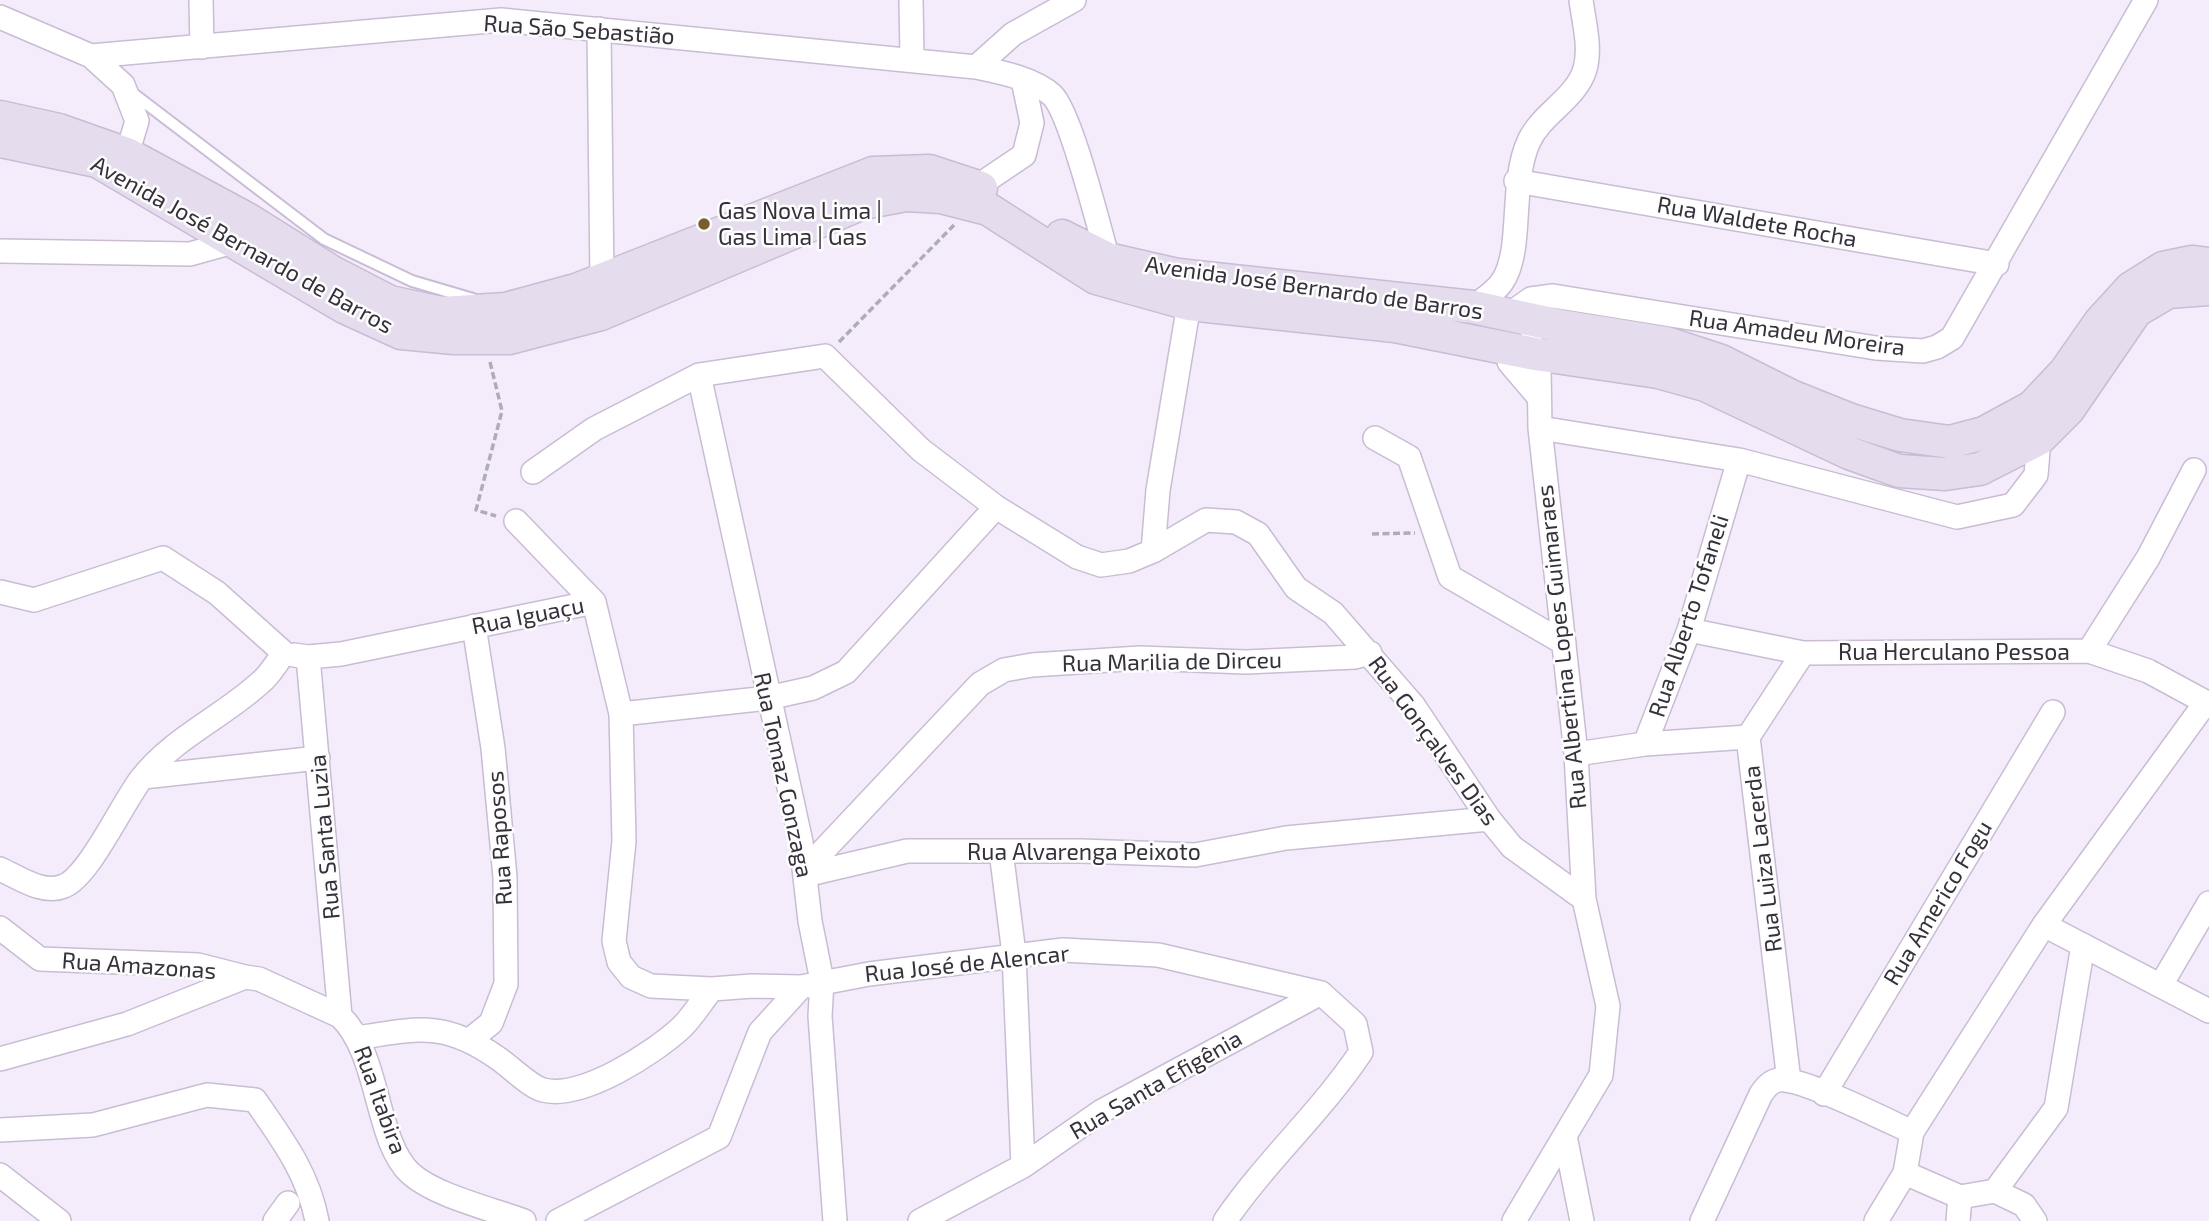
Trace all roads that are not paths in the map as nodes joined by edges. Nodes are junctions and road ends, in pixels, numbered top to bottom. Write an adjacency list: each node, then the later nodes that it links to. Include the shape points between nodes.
1 (201, 0): 9 (street)
2 (911, 0): 11 (street)
3 (1074, 0): 12 (street, via 1013,34)
4 (1581, 0): 18 (street, via 1588,54 1584,73 1575,89 1545,115 1529,141)
5 (2146, 0): 23 (street, Rua Amadeu Moreira)
6 (499, 10): 8 (street, Rua São Sebastião); 9 (street, Rua São Sebastião)
7 (0, 17): 10 (street)
8 (599, 29): 11 (street, Rua São Sebastião); 25 (street)
9 (202, 47): 10 (street, Rua São Sebastião)
10 (91, 56): 14 (street)
11 (912, 58): 12 (street, Rua São Sebastião)
12 (976, 67): 13 (street, Rua São Sebastião)
13 (1023, 80): 19 (street, via 1032,123 1024,155); 22 (street, Rua São Sebastião, via 1053,95 1072,135)
14 (123, 85): 17 (street, via 137,121); 30 (lane, via 324,239 412,281)
15 (0, 117): 17 (main road, Avenida José Bernardo de Barros, via 60,130)
16 (0, 141): 20 (main road, Avenida José Bernardo de Barros, via 97,161)
17 (127, 153): 30 (main road, Avenida José Bernardo de Barros, via 390,302 441,313)
18 (1516, 181): 23 (street, Rua Waldete Rocha); 29 (street, via 1513,255 1502,282)
19 (975, 195): 20 (main road, Avenida José Bernardo de Barros, via 906,195 863,202 601,314 509,338 401,333 344,307); 22 (main road, Avenida José Bernardo de Barros); 25 (main road, Avenida José Bernardo de Barros, via 929,171 873,173); 28 (main road, Avenida José Bernardo de Barros, via 988,209 1096,278)
20 (233, 242): 21 (street, via 190,254)
21 (0, 251)
22 (1108, 259): 27 (main road, Avenida José Bernardo de Barros, via 1178,275)
23 (1997, 264): 31 (street, Rua Amadeu Moreira, via 1952,338 1923,351 1876,348 1553,296 1531,299)
24 (2209, 264): 31 (main road, Avenida José Bernardo de Barros, via 2163,268 2132,288 2032,407 1984,433 1950,442 1900,435 1851,420 1721,361 1666,343)
25 (603, 280): 30 (main road, Avenida José Bernardo de Barros)
26 (2209, 289): 37 (main road, Avenida José Bernardo de Barros, via 2168,292 2136,311 2068,410)
27 (1424, 302): 29 (main road, Avenida José Bernardo de Barros); 32 (street, via 1424,312)
28 (1189, 304): 32 (main road, Avenida José Bernardo de Barros, via 1395,326); 43 (street, via 1158,490)
29 (1473, 307): 31 (main road, Avenida José Bernardo de Barros)
30 (506, 309)
31 (1516, 317): 33 (street, Rua Albertina Lopes Guimaraes)
32 (1438, 337): 33 (main road, Avenida José Bernardo de Barros)
33 (1522, 358): 35 (street, Rua Albertina Lopes Guimaraes, via 1539,366); 37 (main road, Avenida José Bernardo de Barros, via 1634,367 1705,385 1849,453 1899,471 1945,474 1980,470)
34 (699, 375): 40 (street, via 594,429); 41 (street, Rua Gonçalves Dias, via 825,356 921,450); 54 (street, Rua Tomaz Gonzaga)
35 (1540, 428): 38 (street); 48 (street, Rua Albertina Lopes Guimaraes)
36 (1375, 438): 48 (street, via 1409,457 1450,577)
37 (2039, 439): 38 (street, via 2036,475 2014,505 1957,517)
38 (1739, 460): 47 (street, Rua Alberto Tofaneli)
39 (2194, 470): 49 (street, via 2148,558)
40 (533, 472)
41 (996, 507): 43 (street, Rua Gonçalves Dias, via 1077,557 1101,565); 54 (street, via 846,671 813,688)
42 (516, 521): 45 (street)
43 (1153, 551): 51 (street, Rua Gonçalves Dias, via 1206,520 1236,522 1258,534 1296,588 1334,613)
44 (0, 592): 50 (street, via 34,600 163,558 217,593)
45 (594, 601): 46 (street, Rua Iguaçu); 57 (street, Rua Iguaçu)
46 (474, 626): 53 (street, Rua Iguaçu); 81 (street, Rua Raposos, via 493,748 505,877 506,984 491,1023)
47 (1689, 630): 52 (street, Rua Herculano Pessoa); 59 (street, Rua Alberto Tofaneli)
48 (1564, 643): 60 (street, Rua Albertina Lopes Guimaraes)
49 (2089, 652): 52 (street, Rua Herculano Pessoa); 55 (street, Rua Herculano Pessoa, via 2148,671)
50 (284, 653): 53 (street, Rua Iguaçu); 62 (street, via 262,682 181,740)
51 (1370, 653): 63 (street, Rua Gonçalves Dias, via 1413,705); 66 (street, Rua Marilia de Dirceu, via 1246,662 1140,658 1004,670 980,684)
52 (1803, 653): 58 (street, Rua Luiza Lacerda)
53 (308, 657): 61 (street, Rua Santa Luzia)
54 (768, 698): 57 (street); 66 (street, Rua Tomaz Gonzaga)
55 (2208, 703): 69 (street)
56 (2053, 712): 84 (street, Rua Americo Fogu)
57 (621, 714): 76 (street, Rua Iguaçu, via 624,841 614,941 619,962 631,977 651,986)
58 (1748, 737): 59 (street); 83 (street, Rua Luiza Lacerda)
59 (1645, 744): 60 (street, Rua Alberto Tofaneli)
60 (1576, 754): 67 (street, Rua Albertina Lopes Guimaraes)
61 (318, 758): 62 (street); 79 (street, Rua Santa Luzia)
62 (143, 777): 65 (street, via 116,814 88,866 68,885 52,890)
63 (1489, 819): 64 (street, Rua Alvarenga Peixoto, via 1286,838 1195,855); 67 (street, Rua Gonçalves Dias, via 1511,847)
64 (1001, 851): 66 (street, Rua Alvarenga Peixoto, via 906,851); 72 (street)
65 (0, 869)
66 (805, 872): 74 (street, Rua Tomaz Gonzaga)
67 (1584, 899): 87 (street, Rua Albertina Lopes Guimaraes, via 1608,1006 1601,1075)
68 (2209, 903): 75 (street)
69 (2044, 925): 71 (street); 86 (street)
70 (0, 928): 73 (street, Rua Amazonas, via 40,959 198,965)
71 (2083, 945): 75 (street); 91 (street, via 2056,1108)
72 (1014, 954): 74 (street, Rua José de Alencar); 77 (street, Rua José de Alencar, via 1063,950 1158,956); 88 (street)
73 (245, 976): 79 (street, Rua Itabira); 82 (street, via 127,1024)
74 (811, 984): 76 (street, Rua Iguaçu); 96 (street, via 760,1032 719,1138); 97 (street, Rua Tomaz Gonzaga, via 820,1016)
75 (2161, 985): 78 (street)
76 (712, 989): 81 (street, via 681,1027 619,1072 564,1091 541,1090)
77 (1321, 993): 88 (street, Rua Santa Efigênia, via 1101,1111); 99 (street, Rua José de Alencar, via 1355,1024 1361,1052)
78 (2209, 1011)
79 (340, 1016): 80 (street, Rua Itabira)
80 (357, 1038): 81 (street, via 401,1030); 95 (street, Rua Itabira, via 393,1144 409,1172 432,1187)
81 (471, 1039)
82 (0, 1059)
83 (1789, 1081): 84 (street); 102 (street, via 1777,1080 1761,1094)
84 (1824, 1094): 86 (street)
85 (0, 1130): 94 (street, via 93,1125 206,1095 255,1100 311,1191)
86 (1912, 1132): 89 (street)
87 (1565, 1136): 100 (street, Rua Albertina Lopes Guimaraes); 101 (street)
88 (1023, 1166): 98 (street, Rua Santa Efigênia)
89 (1905, 1173): 92 (street); 103 (street)
90 (0, 1174): 93 (street)
91 (1995, 1191): 92 (street); 105 (street, via 2024,1205)
92 (1960, 1197): 104 (street)
93 (59, 1221)
94 (317, 1221)
95 (524, 1221)
96 (558, 1221)
97 (835, 1221)
98 (920, 1221)
99 (1225, 1221)
100 (1514, 1221)
101 (1582, 1221)
102 (1702, 1221)
103 (1876, 1221)
104 (1958, 1221)
105 (2035, 1221)

